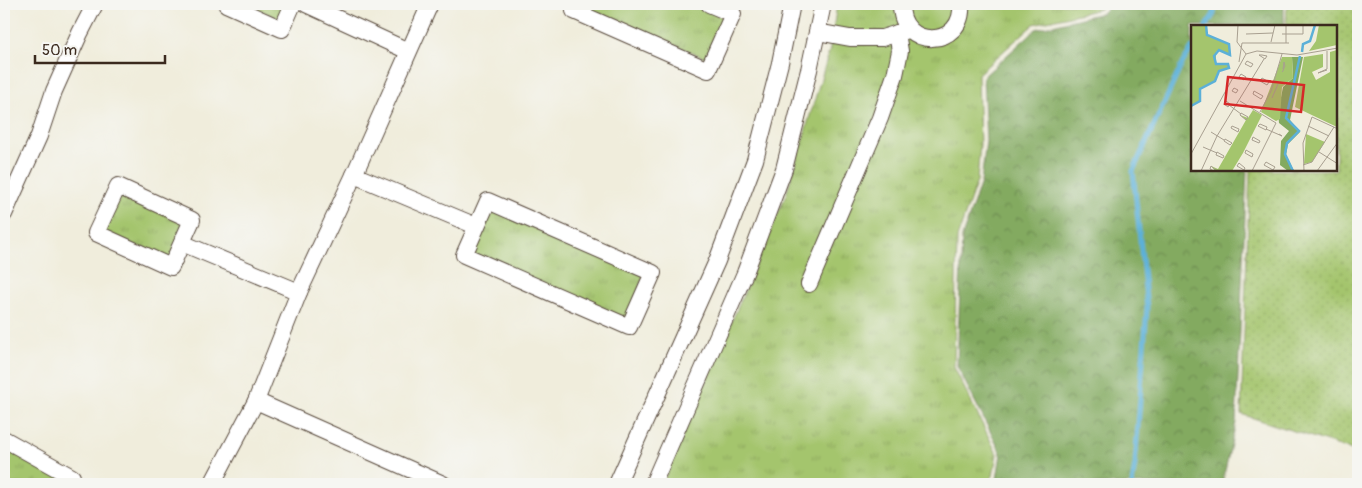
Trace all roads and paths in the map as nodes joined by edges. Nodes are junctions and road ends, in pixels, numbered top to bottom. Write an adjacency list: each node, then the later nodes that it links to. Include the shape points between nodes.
1 (95, 4): 16 (street, via 58,82 39,136)
2 (226, 4): 3 (street, via 282,29)
3 (293, 4)
4 (306, 4): 14 (street)
5 (430, 4): 14 (street)
6 (578, 4): 7 (street, via 574,11 708,70 733,14)
7 (709, 4)
8 (792, 4): 26 (street, via 755,160 717,261)
9 (823, 4): 13 (street)
10 (901, 4): 12 (street)
11 (961, 4): 12 (street, via 958,24 943,37 932,39)
12 (904, 31): 13 (street, via 882,38 850,38); 19 (street, via 895,75 880,118)
13 (817, 32): 27 (street, via 784,169 745,273)
14 (408, 50): 15 (street)
15 (354, 175): 17 (street); 20 (street)
16 (4, 214)
17 (476, 226): 17 (street, via 488,201 653,273 629,327 464,255)
18 (182, 243): 18 (street, via 192,220 118,186 96,233 171,267); 20 (street)
19 (809, 284)
20 (299, 292): 21 (street)
21 (256, 401): 24 (street); 25 (street)
22 (4, 439): 23 (street, via 72,477)
23 (68, 484)
24 (212, 484)
25 (443, 484)
26 (617, 484)
27 (653, 484)

